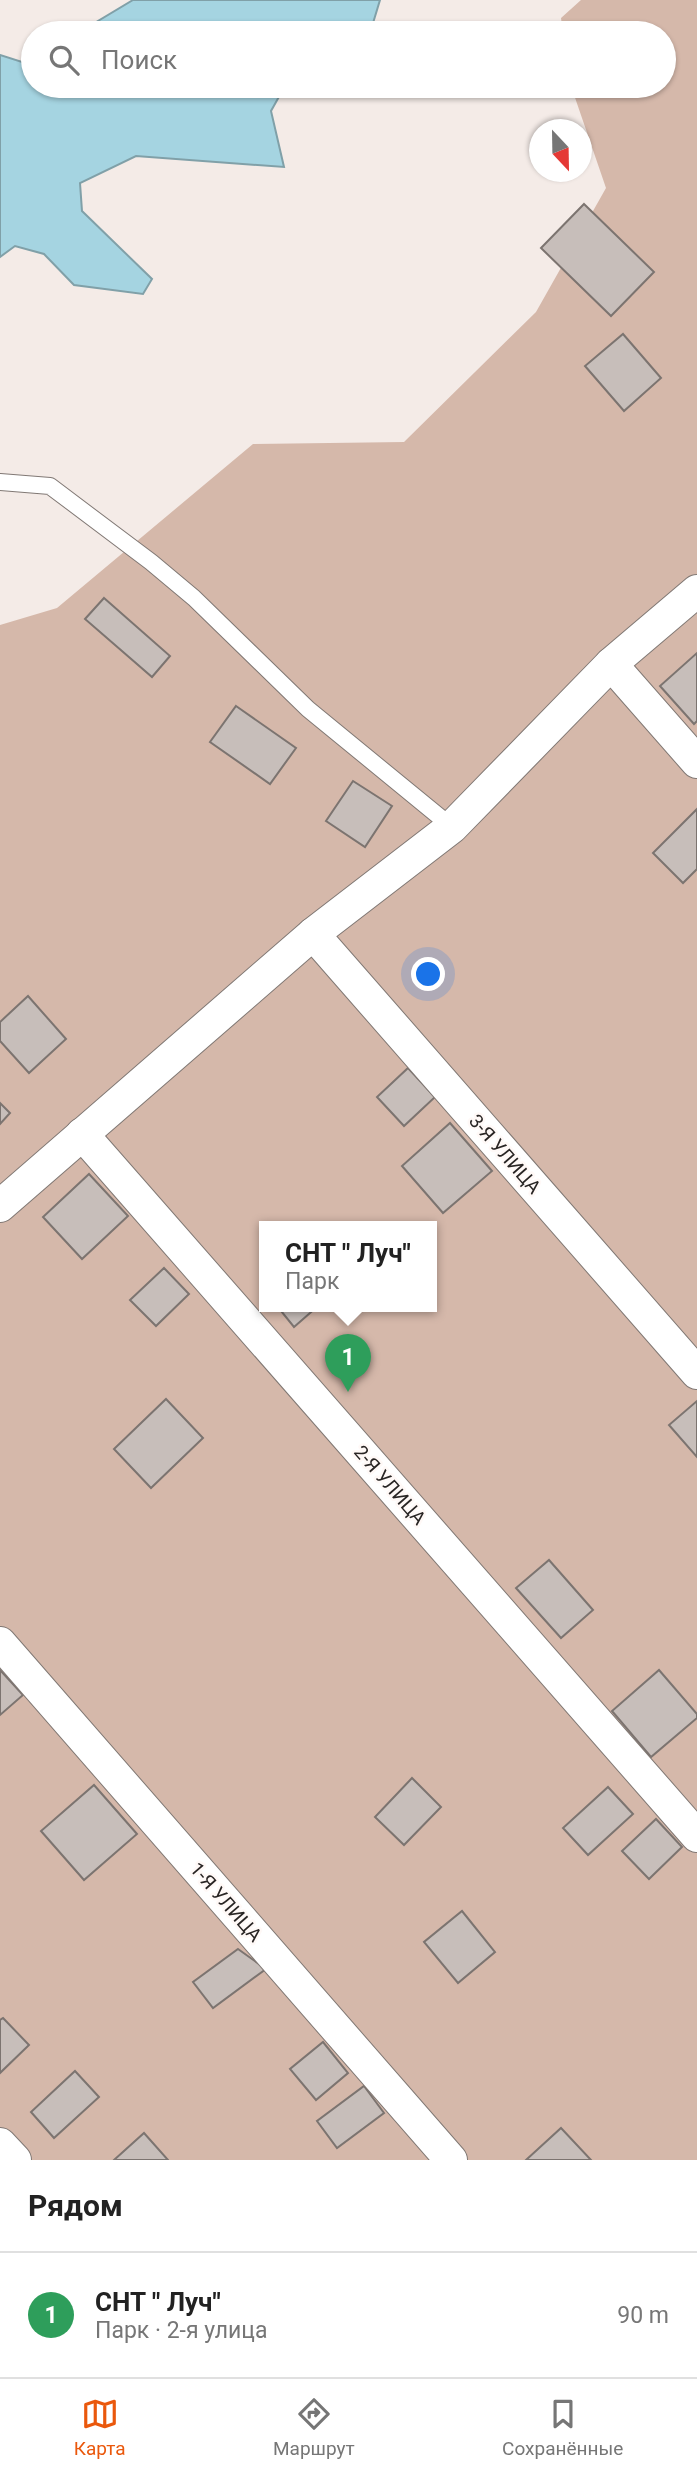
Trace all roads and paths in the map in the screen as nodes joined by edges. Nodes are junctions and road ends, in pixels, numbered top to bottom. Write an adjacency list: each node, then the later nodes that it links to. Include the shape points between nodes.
1 (0, 482): 5 (lane, via 50,486 151,562 194,597 308,709)
2 (697, 591): 3 (street)
3 (611, 664): 4 (street); 5 (street)
4 (697, 762)
5 (452, 827): 6 (street)
6 (313, 933): 7 (street); 9 (street, 3-Я УЛИЦА)
7 (82, 1134): 8 (street); 11 (street, 2-Я УЛИЦА)
8 (0, 1206)
9 (697, 1373)
10 (0, 1643): 14 (street, 1-Я УЛИЦА)
11 (697, 1836)
12 (0, 2144): 13 (street)
13 (15, 2160)
14 (451, 2160)

